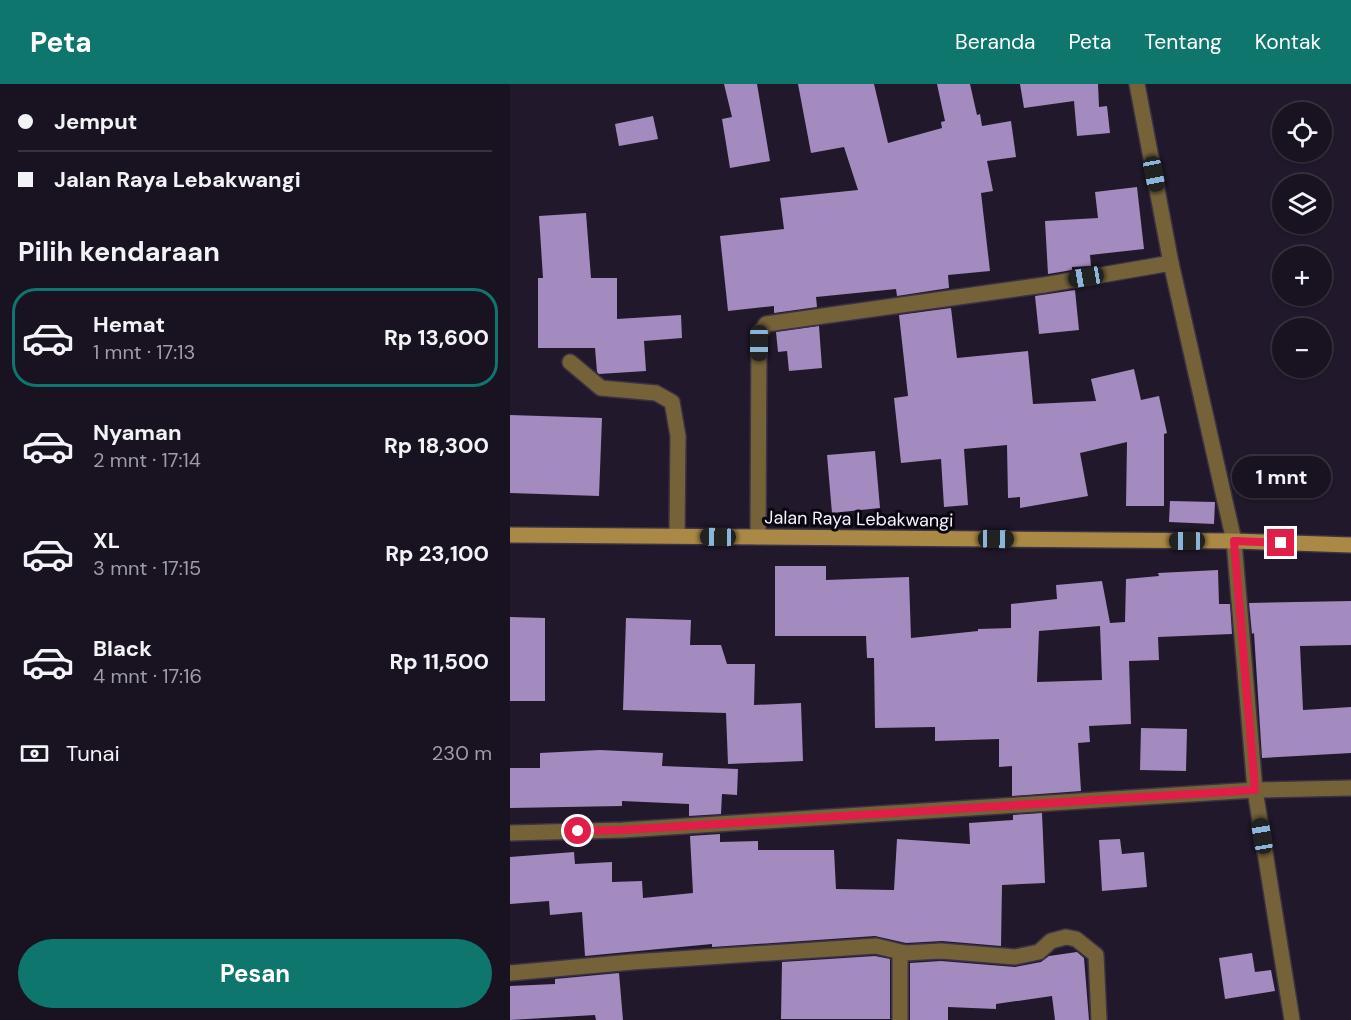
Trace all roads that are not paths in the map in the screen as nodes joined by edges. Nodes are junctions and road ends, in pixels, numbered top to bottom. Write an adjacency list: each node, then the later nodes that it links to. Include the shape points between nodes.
1 (1137, 84): 2 (street)
2 (1171, 263): 6 (street, via 766,324 759,334); 7 (street)
3 (570, 362): 5 (street, via 601,388 656,393 672,402 678,436)
4 (510, 535): 5 (main road, Jalan Raya Lebakwangi)
5 (677, 536): 6 (main road, Jalan Raya Lebakwangi)
6 (758, 537): 7 (main road, Jalan Raya Lebakwangi)
7 (1234, 541): 8 (main road, Jalan Raya Lebakwangi); 10 (street)
8 (1351, 545)
9 (1351, 788): 10 (street)
10 (1255, 790): 11 (street, via 623,830); 16 (street)
11 (510, 833)
12 (905, 953): 13 (street, via 876,946); 14 (street, via 900,955); 15 (street, via 941,951 1015,957 1039,952 1051,941 1076,939 1096,955)
13 (510, 973)
14 (900, 1020)
15 (1099, 1020)
16 (1292, 1020)

